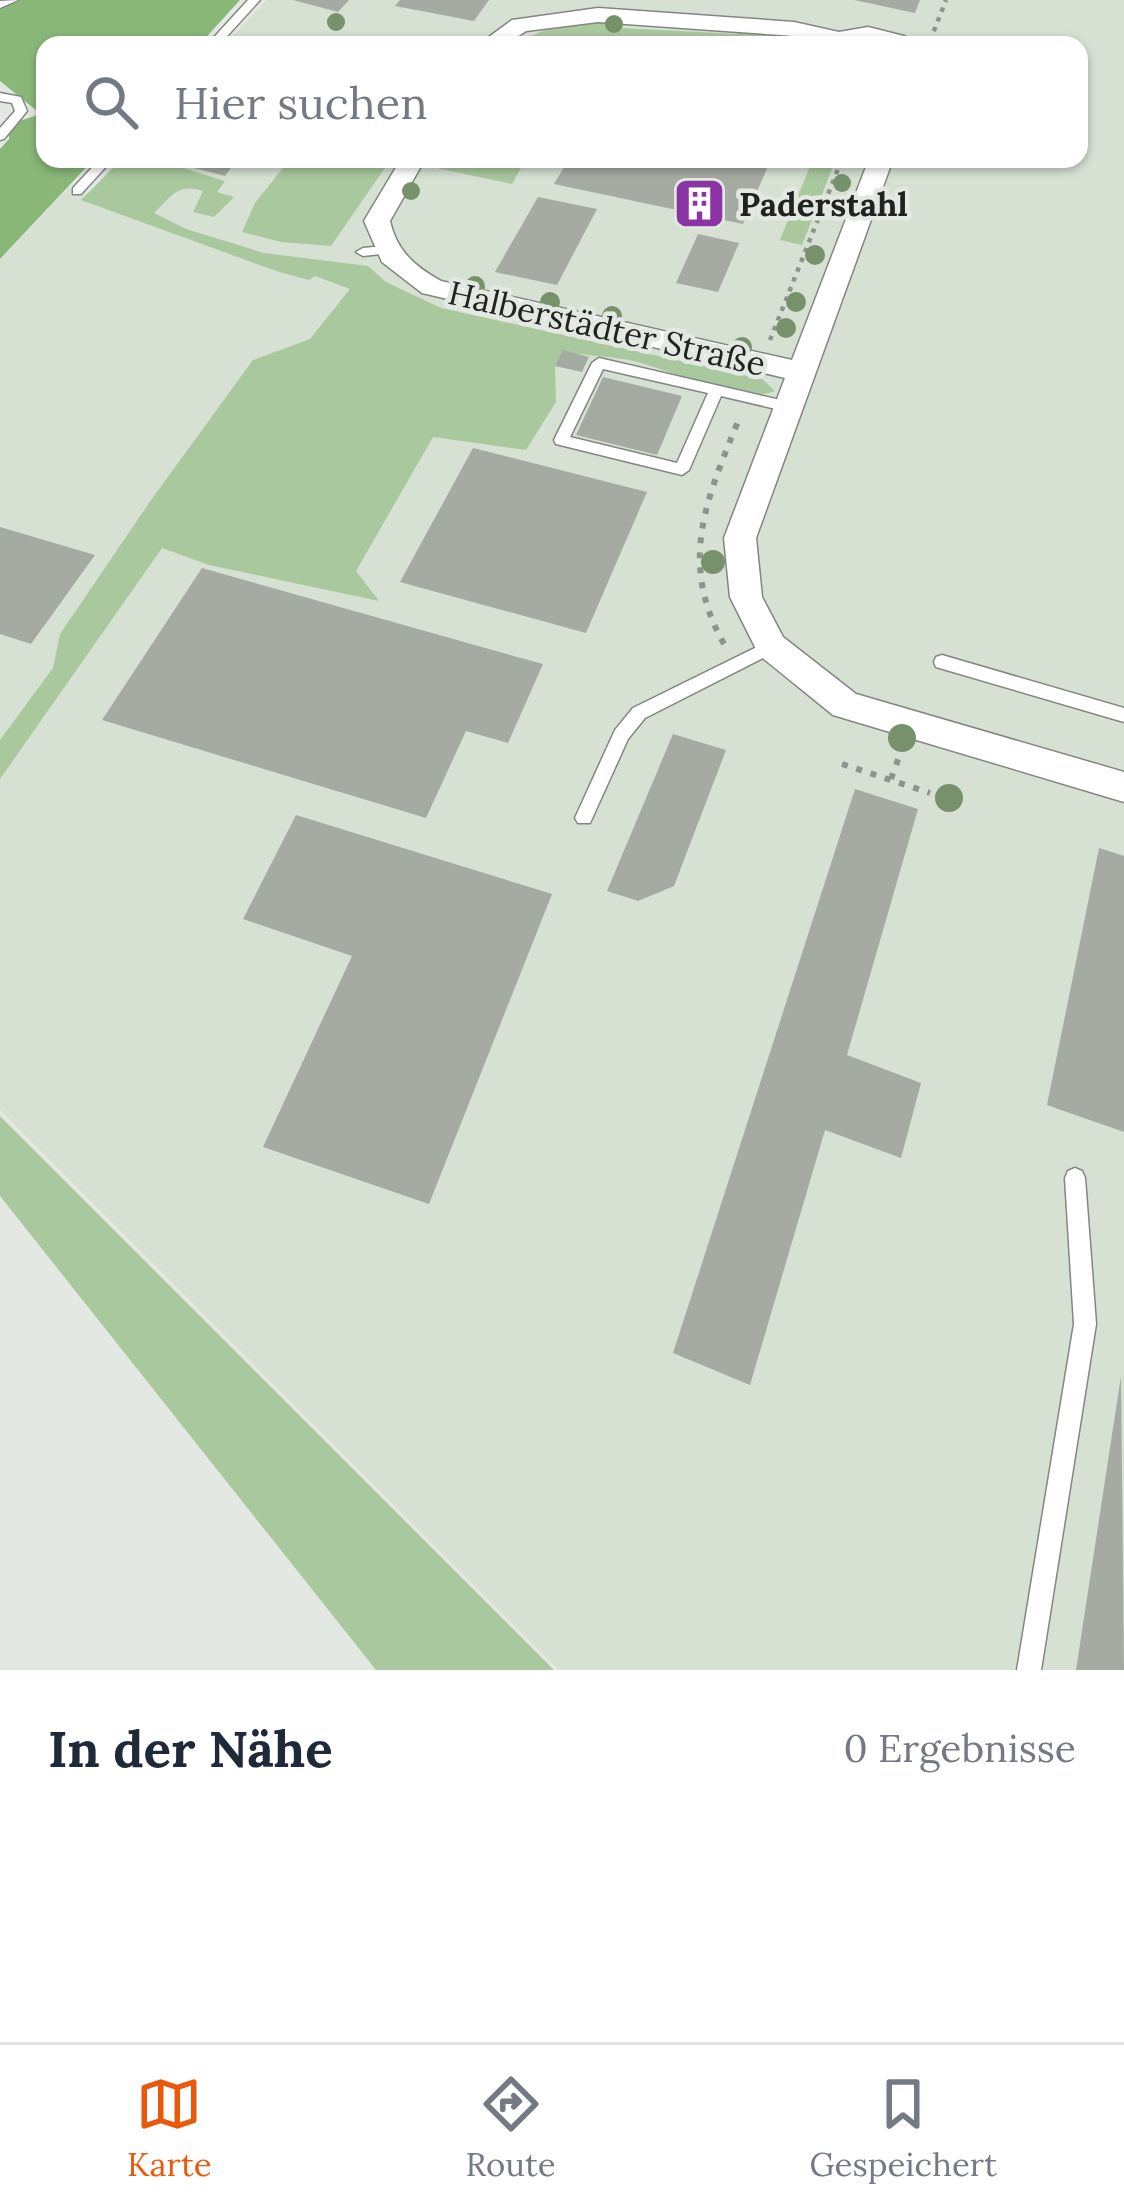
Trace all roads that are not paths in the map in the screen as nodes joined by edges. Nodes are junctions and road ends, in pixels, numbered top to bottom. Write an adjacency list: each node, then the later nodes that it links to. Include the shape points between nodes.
1 (12, 0): 3 (lane)
2 (254, 0): 5 (lane)
3 (0, 5)
4 (648, 9): 6 (street, via 549,18); 7 (street)
5 (220, 36)
6 (504, 36)
7 (817, 36)
8 (0, 97): 9 (lane, via 17,100 21,111)
9 (0, 136)
10 (98, 168): 13 (lane)
11 (408, 168): 14 (street, Halberstädter Straße, via 377,221 374,251 443,293)
12 (878, 168): 14 (street, Halberstädter Straße)
13 (77, 191)
14 (802, 372): 16 (street, Halberstädter Straße)
15 (716, 390): 15 (lane, via 599,363 561,440 682,470); 16 (lane)
16 (789, 407): 17 (street, Halberstädter Straße, via 740,538 746,597)
17 (771, 646): 20 (street, Halberstädter Straße, via 845,705); 21 (lane, via 629,722)
18 (942, 662): 19 (lane)
19 (1124, 715)
20 (1124, 788)
21 (584, 818)
22 (1076, 1178): 23 (lane, via 1085,1324)
23 (1029, 1670)

